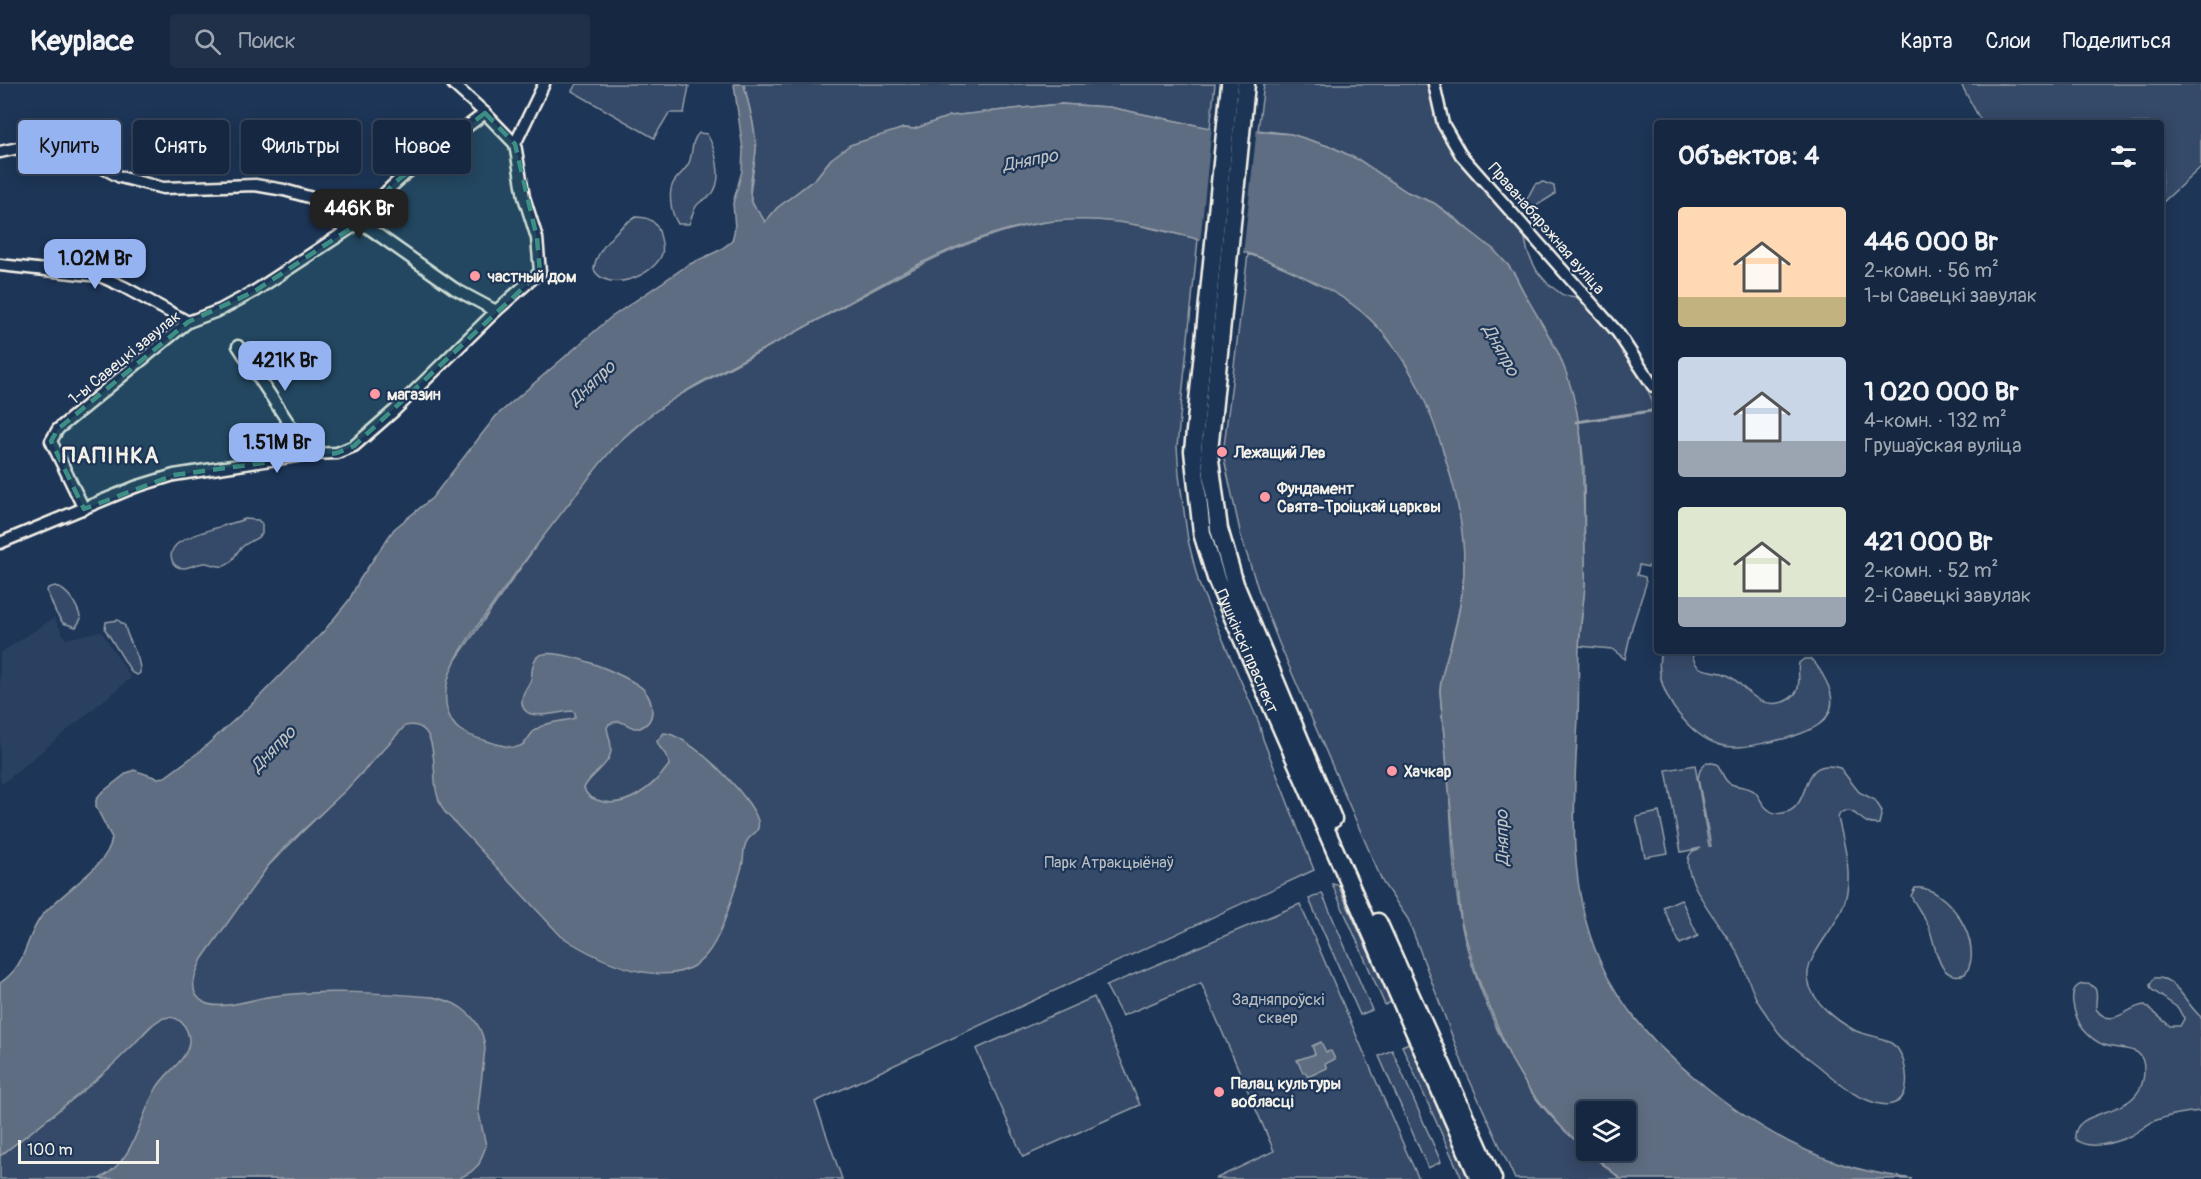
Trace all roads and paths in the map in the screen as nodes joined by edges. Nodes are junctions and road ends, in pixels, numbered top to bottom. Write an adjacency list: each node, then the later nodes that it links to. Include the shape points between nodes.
1 (453, 84): 6 (street)
2 (543, 84): 7 (street)
3 (1230, 84): 15 (main road, Пушкінскі праспект)
4 (1246, 84): 15 (main road, Пушкінскі праспект)
5 (1434, 84): 14 (street, Праванабярэжная вуліца, via 1443,124 1461,155 1618,333)
6 (485, 113): 7 (street); 9 (street, 1-ы Савецкі завулак, via 394,183)
7 (514, 144): 11 (street, via 537,238 540,272)
8 (0, 152): 9 (street, via 48,145 120,177 162,188 238,184 284,190 323,201)
9 (360, 222): 11 (street, via 455,289); 12 (street, 1-ы Савецкі завулак, via 255,291)
10 (0, 266): 12 (street, via 100,276)
11 (496, 311): 16 (street, via 354,446 337,453)
12 (188, 322): 17 (street, 1-ы Савецкі завулак, via 58,429 51,441)
13 (238, 346): 16 (street)
14 (1653, 386)
15 (1201, 452): 19 (main road, Пушкінскі праспект, via 1202,533 1216,581); 20 (main road, Пушкінскі праспект, via 1235,584 1353,867)
16 (309, 454): 17 (street, via 174,475)
17 (84, 508): 18 (street)
18 (0, 543)
19 (1479, 1179)
20 (1493, 1179)

